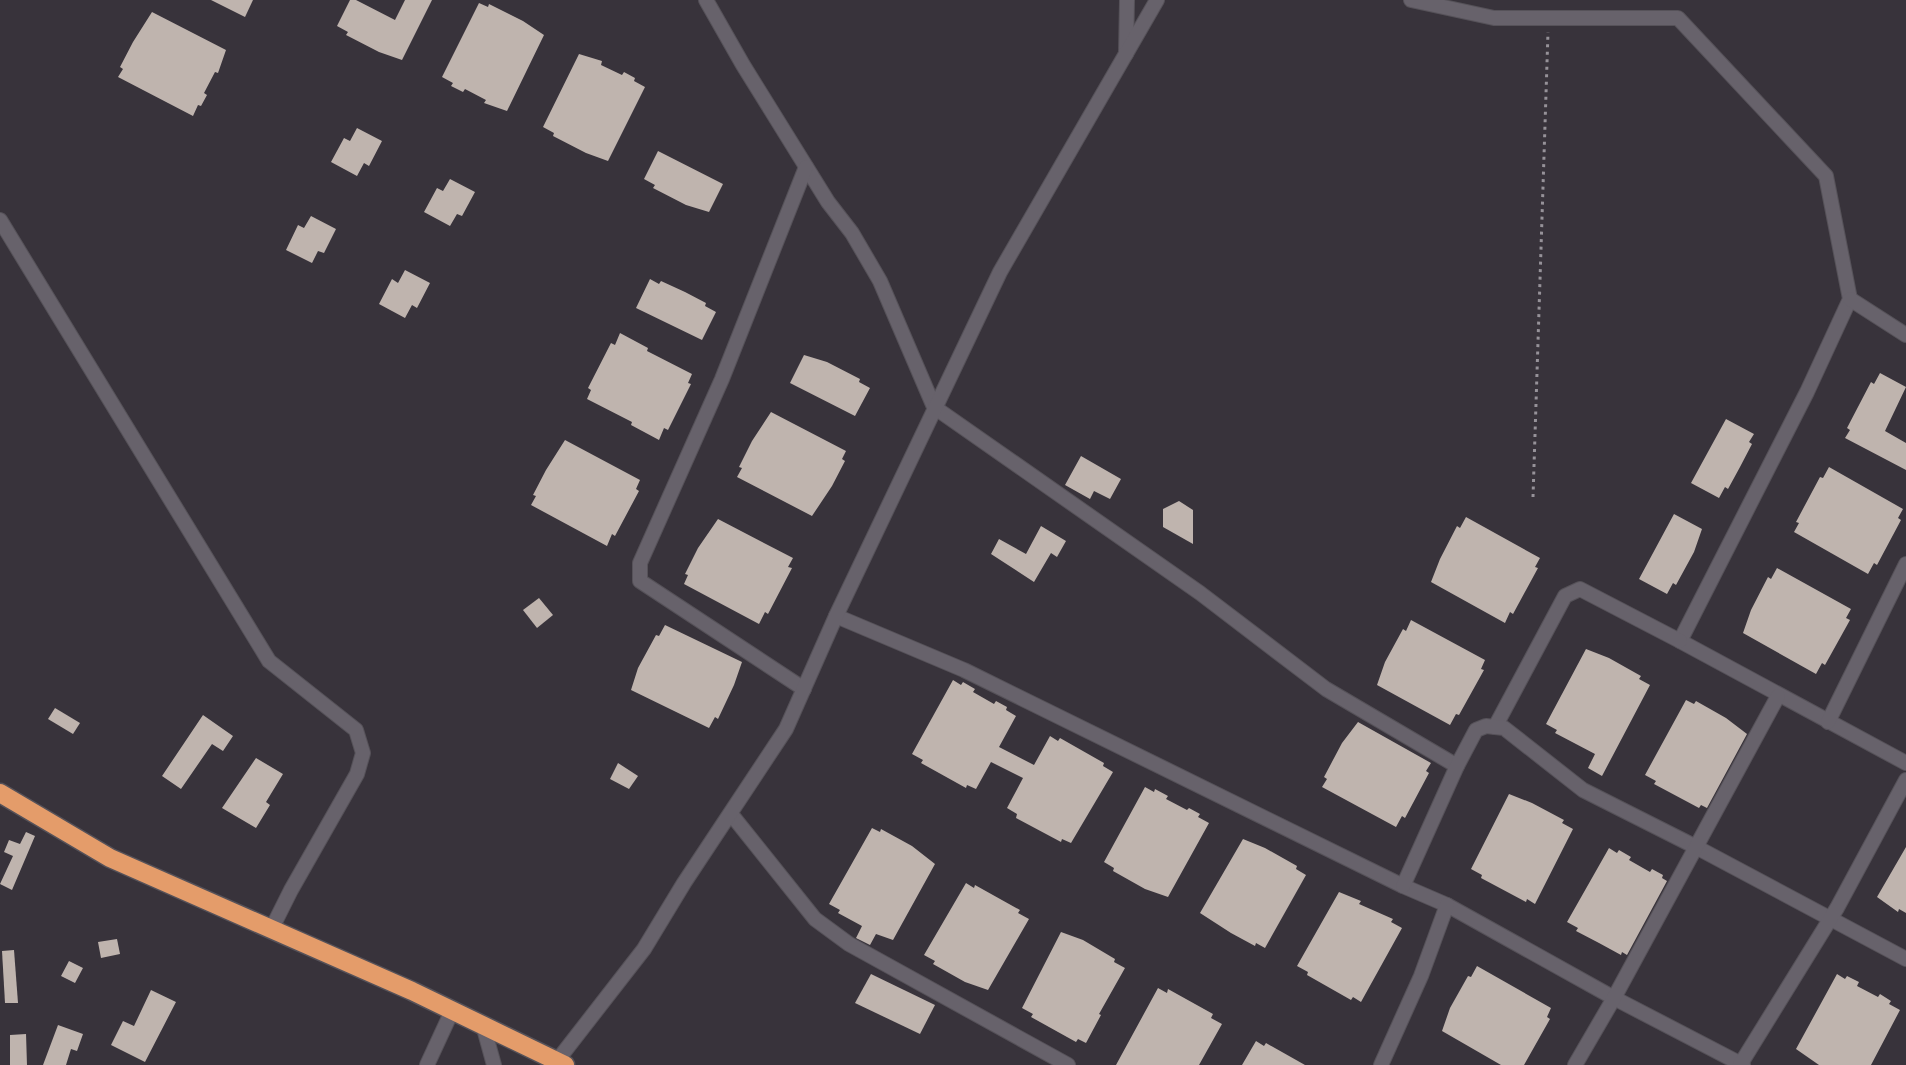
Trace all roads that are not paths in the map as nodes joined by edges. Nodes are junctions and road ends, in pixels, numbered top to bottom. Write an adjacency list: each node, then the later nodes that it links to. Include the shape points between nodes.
1 (706, 0): 6 (street)
2 (1127, 0): 5 (street)
3 (1157, 0): 5 (street)
4 (1411, 0): 8 (street, via 1494,18 1678,18 1826,176)
5 (1125, 59): 10 (street, via 1000,272)
6 (806, 167): 10 (street, via 852,232 880,281); 14 (street, via 723,379 640,563 640,581)
7 (0, 220): 29 (street, via 269,661 356,730 363,753 357,774)
8 (1850, 299): 9 (street); 13 (street)
9 (1906, 335)
10 (934, 407): 12 (street); 19 (street, via 1200,593 1326,689)
11 (1906, 564): 16 (street)
12 (836, 616): 14 (street); 26 (street, via 964,670)
13 (1680, 641): 15 (street); 17 (street, via 1580,589 1565,596)
14 (804, 689): 24 (street, via 786,729)
15 (1778, 696): 16 (street); 25 (street)
16 (1828, 722): 18 (street)
17 (1495, 727): 19 (street, via 1476,730); 25 (street, via 1504,728 1583,790)
18 (1906, 763)
19 (1457, 766): 26 (street)
20 (1906, 780): 28 (street)
21 (0, 793): 23 (highway)
22 (0, 808): 23 (highway)
23 (29, 811): 29 (highway, via 110,858)
24 (731, 814): 34 (street, via 644,949); 38 (street, via 815,919 849,944)
25 (1696, 847): 28 (street); 31 (street)
26 (1403, 886): 27 (street)
27 (1447, 905): 31 (street); 39 (street, via 1421,976)
28 (1829, 920): 30 (street); 35 (street)
29 (271, 930): 32 (highway)
30 (1906, 959)
31 (1614, 998): 35 (street); 40 (street)
32 (452, 1011): 33 (highway); 36 (street)
33 (483, 1025): 34 (highway); 37 (street)
34 (561, 1063)
35 (1741, 1064)
36 (427, 1065)
37 (494, 1065)
38 (1068, 1065)
39 (1381, 1065)
40 (1575, 1065)

